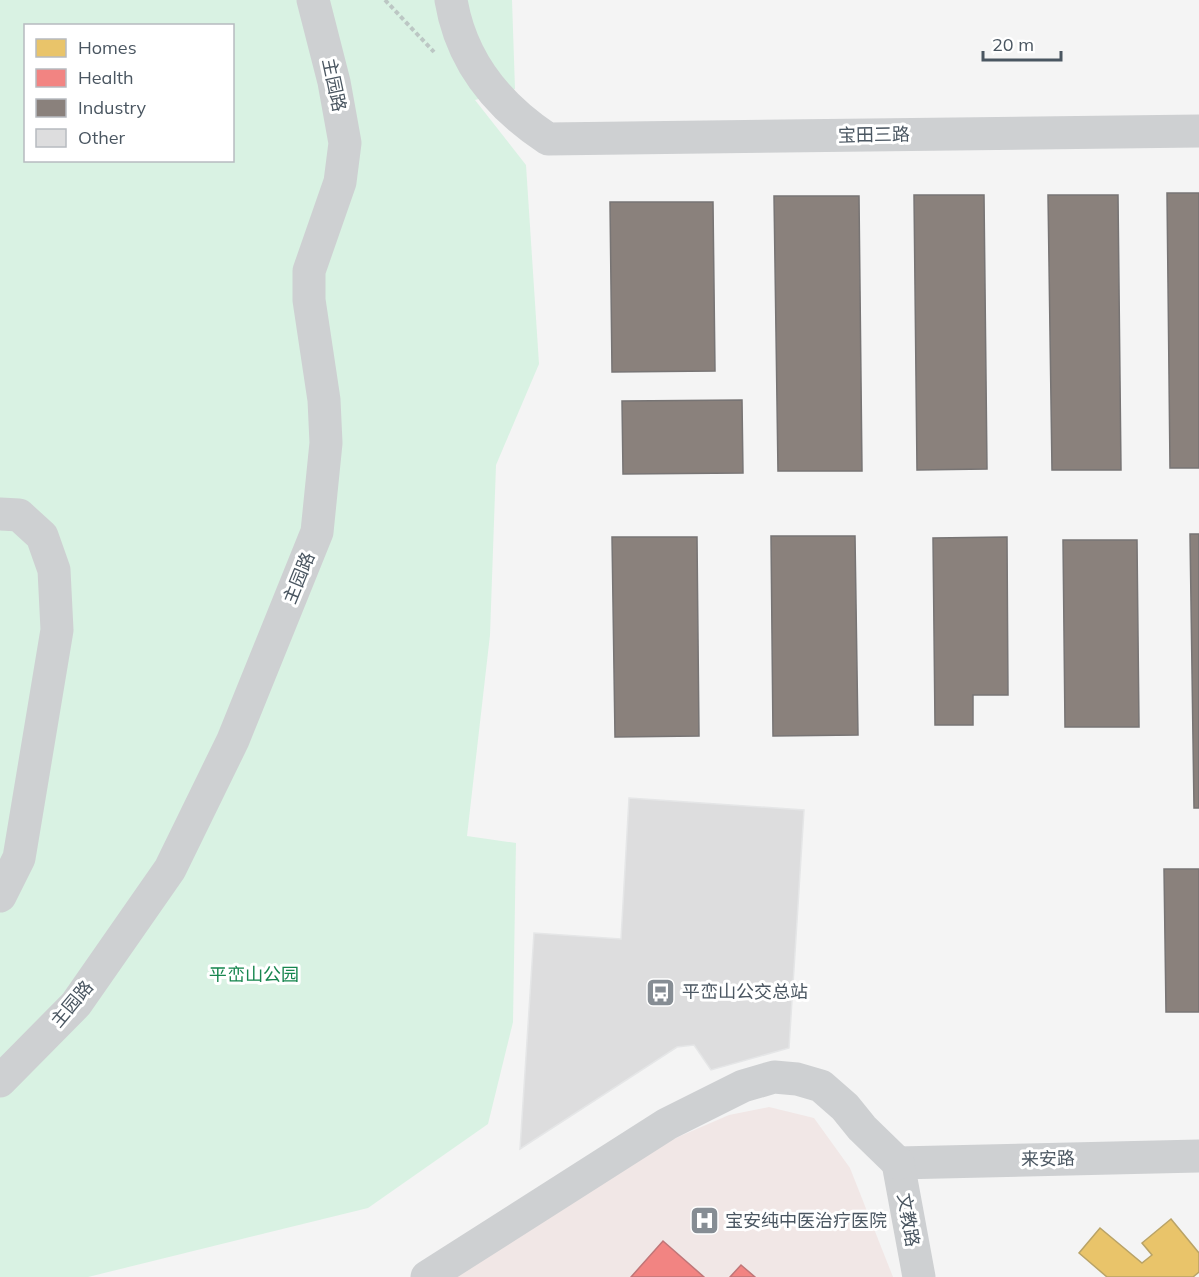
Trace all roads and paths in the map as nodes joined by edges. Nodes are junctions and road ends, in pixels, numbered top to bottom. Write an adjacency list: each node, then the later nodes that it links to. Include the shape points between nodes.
1 (313, 0): 8 (street, 主园路, via 345,143 340,182 309,272 326,442 317,532 233,740 170,869 76,1004)
2 (385, 0): 4 (path)
3 (451, 0): 5 (street, 宝田三路, via 461,38 478,72 503,104 548,139)
4 (439, 57)
5 (1199, 131)
6 (0, 514): 7 (street, via 19,515 42,536 54,570 57,630 19,858)
7 (0, 896)
8 (0, 1081)
9 (1199, 1156): 10 (street, 来安路)
10 (898, 1163): 11 (street, via 820,1086 774,1077 743,1086 667,1124); 12 (street, 文教路)
11 (427, 1277)
12 (919, 1277)

